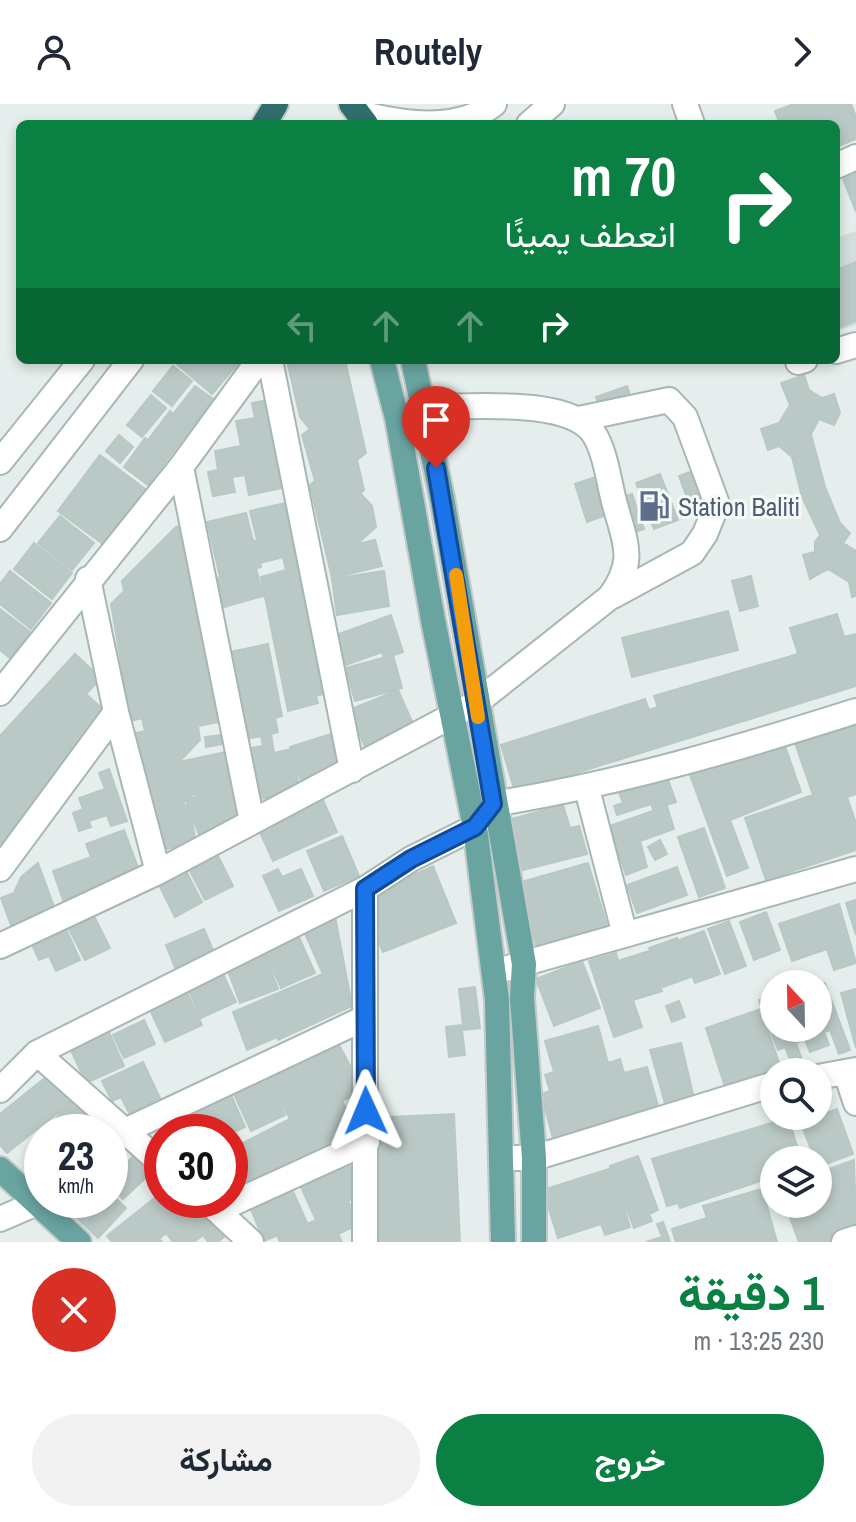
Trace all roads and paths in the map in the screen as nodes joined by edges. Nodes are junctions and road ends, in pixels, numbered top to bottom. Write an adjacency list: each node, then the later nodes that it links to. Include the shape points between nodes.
1 (494, 104): 5 (street)
2 (552, 104): 6 (street)
3 (359, 114): 4 (street)
4 (386, 120)
5 (456, 120)
6 (534, 120)
7 (79, 364): 15 (street)
8 (128, 364): 17 (street)
9 (256, 364): 16 (street)
10 (271, 364): 25 (street)
11 (383, 364): 24 (main road)
12 (414, 364): 13 (main road)
13 (424, 407): 14 (street, via 551,409); 21 (main road)
14 (579, 419): 19 (street, via 595,436 628,553 625,577); 19 (street, via 669,400 685,417 717,504 692,553)
15 (0, 462)
16 (181, 467): 18 (street); 28 (street)
17 (0, 529)
18 (88, 579): 20 (street); 23 (street)
19 (610, 597): 21 (street)
20 (0, 693)
21 (476, 703): 24 (street); 27 (main road)
22 (856, 711): 26 (street, via 716,756)
23 (116, 712): 30 (street); 32 (street)
24 (452, 714): 25 (street); 29 (main road)
25 (352, 770): 28 (street)
26 (587, 789): 27 (street); 34 (street)
27 (493, 804): 29 (street); 36 (main road)
28 (252, 822): 32 (street)
29 (475, 827): 33 (street); 37 (main road)
30 (0, 869)
31 (856, 869): 34 (street)
32 (158, 872): 35 (street)
33 (365, 889): 38 (street); 39 (street)
34 (625, 935): 36 (street)
35 (0, 946)
36 (524, 964): 37 (street); 50 (main road)
37 (494, 972): 49 (main road)
38 (365, 1018): 45 (street); 47 (street)
39 (37, 1053): 42 (street); 44 (street)
40 (851, 1071): 43 (street)
41 (760, 1088): 50 (street)
42 (0, 1090)
43 (856, 1103)
44 (108, 1114)
45 (128, 1130)
46 (128, 1131): 48 (street)
47 (367, 1142): 52 (street); 61 (street)
48 (144, 1147)
49 (503, 1158): 50 (street); 62 (main road)
50 (534, 1158): 63 (main road)
51 (0, 1169): 53 (main road)
52 (248, 1190)
53 (24, 1191)
54 (24, 1209): 57 (street)
55 (53, 1218): 59 (main road)
56 (226, 1218): 60 (street)
57 (0, 1219)
58 (856, 1238): 64 (street)
59 (79, 1242)
60 (251, 1242)
61 (365, 1242)
62 (503, 1242)
63 (534, 1242)
64 (844, 1242)

